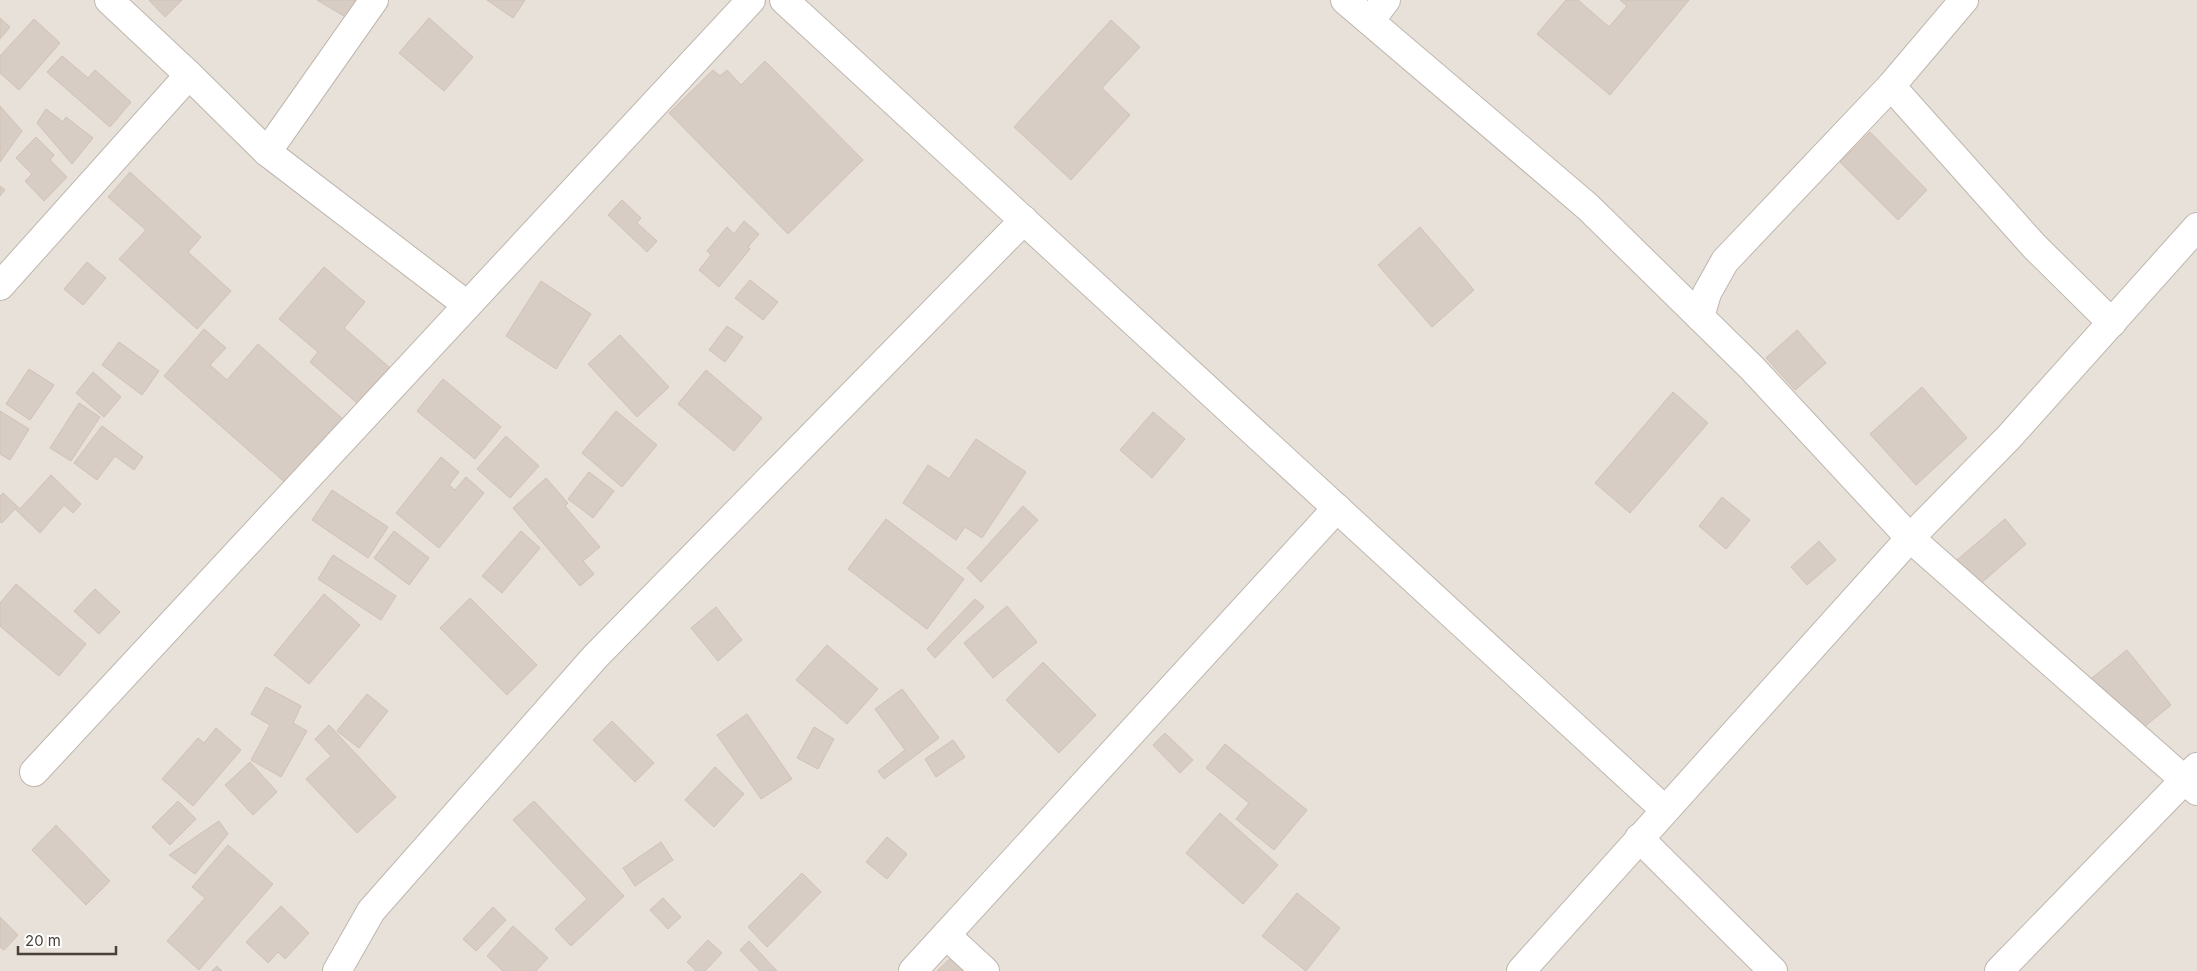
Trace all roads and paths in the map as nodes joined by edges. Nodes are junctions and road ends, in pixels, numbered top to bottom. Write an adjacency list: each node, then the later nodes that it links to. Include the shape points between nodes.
1 (109, 0): 9 (street)
2 (374, 0): 11 (street)
3 (751, 0): 15 (street)
4 (784, 0): 12 (street)
5 (1346, 0): 8 (street)
6 (1386, 0): 8 (street)
7 (1964, 0): 10 (street)
8 (1370, 21): 16 (street, via 1588,206)
9 (189, 75): 11 (street); 14 (street)
10 (1891, 86): 16 (street, via 1725,261 1707,293); 17 (street, via 2034,246)
11 (266, 152): 15 (street)
12 (1024, 220): 18 (street); 25 (street, via 595,657 371,911)
13 (2197, 227): 17 (street)
14 (0, 286)
15 (467, 305): 20 (street)
16 (1700, 317): 19 (street, via 1752,368)
17 (2112, 323): 19 (street, via 2009,437)
18 (1337, 508): 22 (street); 24 (street)
19 (1910, 538): 21 (street); 22 (street)
20 (34, 772)
21 (2193, 779): 30 (street)
22 (1665, 810): 23 (street)
23 (1640, 838): 28 (street); 29 (street)
24 (946, 935): 26 (street); 27 (street)
25 (337, 971)
26 (913, 971)
27 (985, 971)
28 (1521, 971)
29 (1773, 971)
30 (1999, 971)

